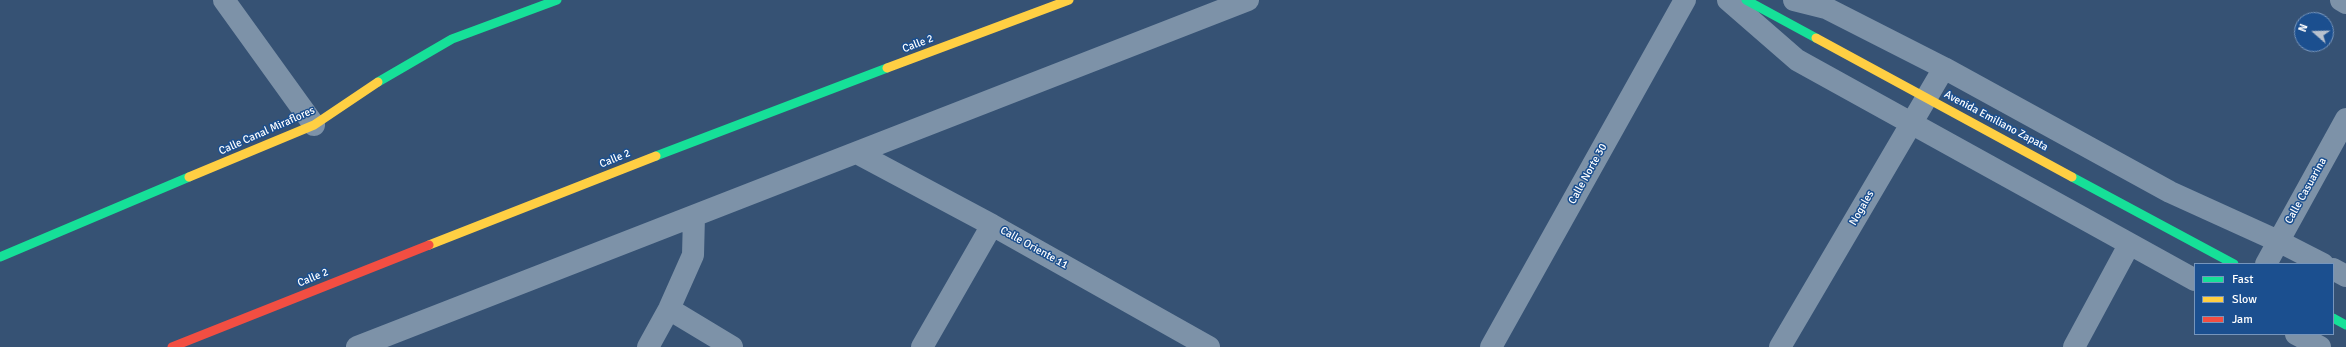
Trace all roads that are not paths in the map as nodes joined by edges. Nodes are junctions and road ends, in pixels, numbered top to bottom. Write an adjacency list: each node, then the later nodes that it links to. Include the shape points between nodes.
1 (224, 0): 14 (street)
2 (557, 0): 14 (street, Calle Canal Miraflores, via 452,39 394,72)
3 (1069, 0): 32 (street, Calle 2, via 693,141)
4 (1248, 0): 15 (street)
5 (1685, 0): 37 (street, Calle Norte 30)
6 (1728, 0): 13 (street, via 1797,60)
7 (1746, 0): 21 (street, Avenida Emiliano Zapata, bridge)
8 (1794, 0): 11 (street, via 1826,8)
9 (2341, 0): 10 (street)
10 (2346, 3)
11 (1944, 68): 13 (street, Nogales); 18 (street, via 2170,192)
12 (2346, 119): 18 (street, Calle Casuarina)
13 (1912, 123): 19 (street); 38 (street, Nogales)
14 (314, 125): 20 (street, Calle Canal Miraflores)
15 (857, 153): 16 (street); 17 (street, Calle Oriente 11)
16 (694, 216): 27 (street, via 693,255); 33 (street)
17 (992, 225): 31 (street, Calle Oriente 11); 36 (street)
18 (2278, 241): 22 (street, Calle Casuarina); 23 (street)
19 (2130, 245): 26 (street); 39 (street)
20 (0, 257)
21 (2232, 263)
22 (2267, 263)
23 (2321, 263)
24 (2334, 270): 25 (street)
25 (2346, 276)
26 (2194, 279)
27 (669, 309): 34 (street); 35 (street)
28 (2334, 319): 29 (street)
29 (2346, 325)
30 (2298, 335): 40 (street)
31 (1204, 346)
32 (172, 347)
33 (357, 347)
34 (648, 347)
35 (732, 347)
36 (922, 347)
37 (1491, 347)
38 (1780, 347)
39 (2074, 347)
40 (2320, 347)

